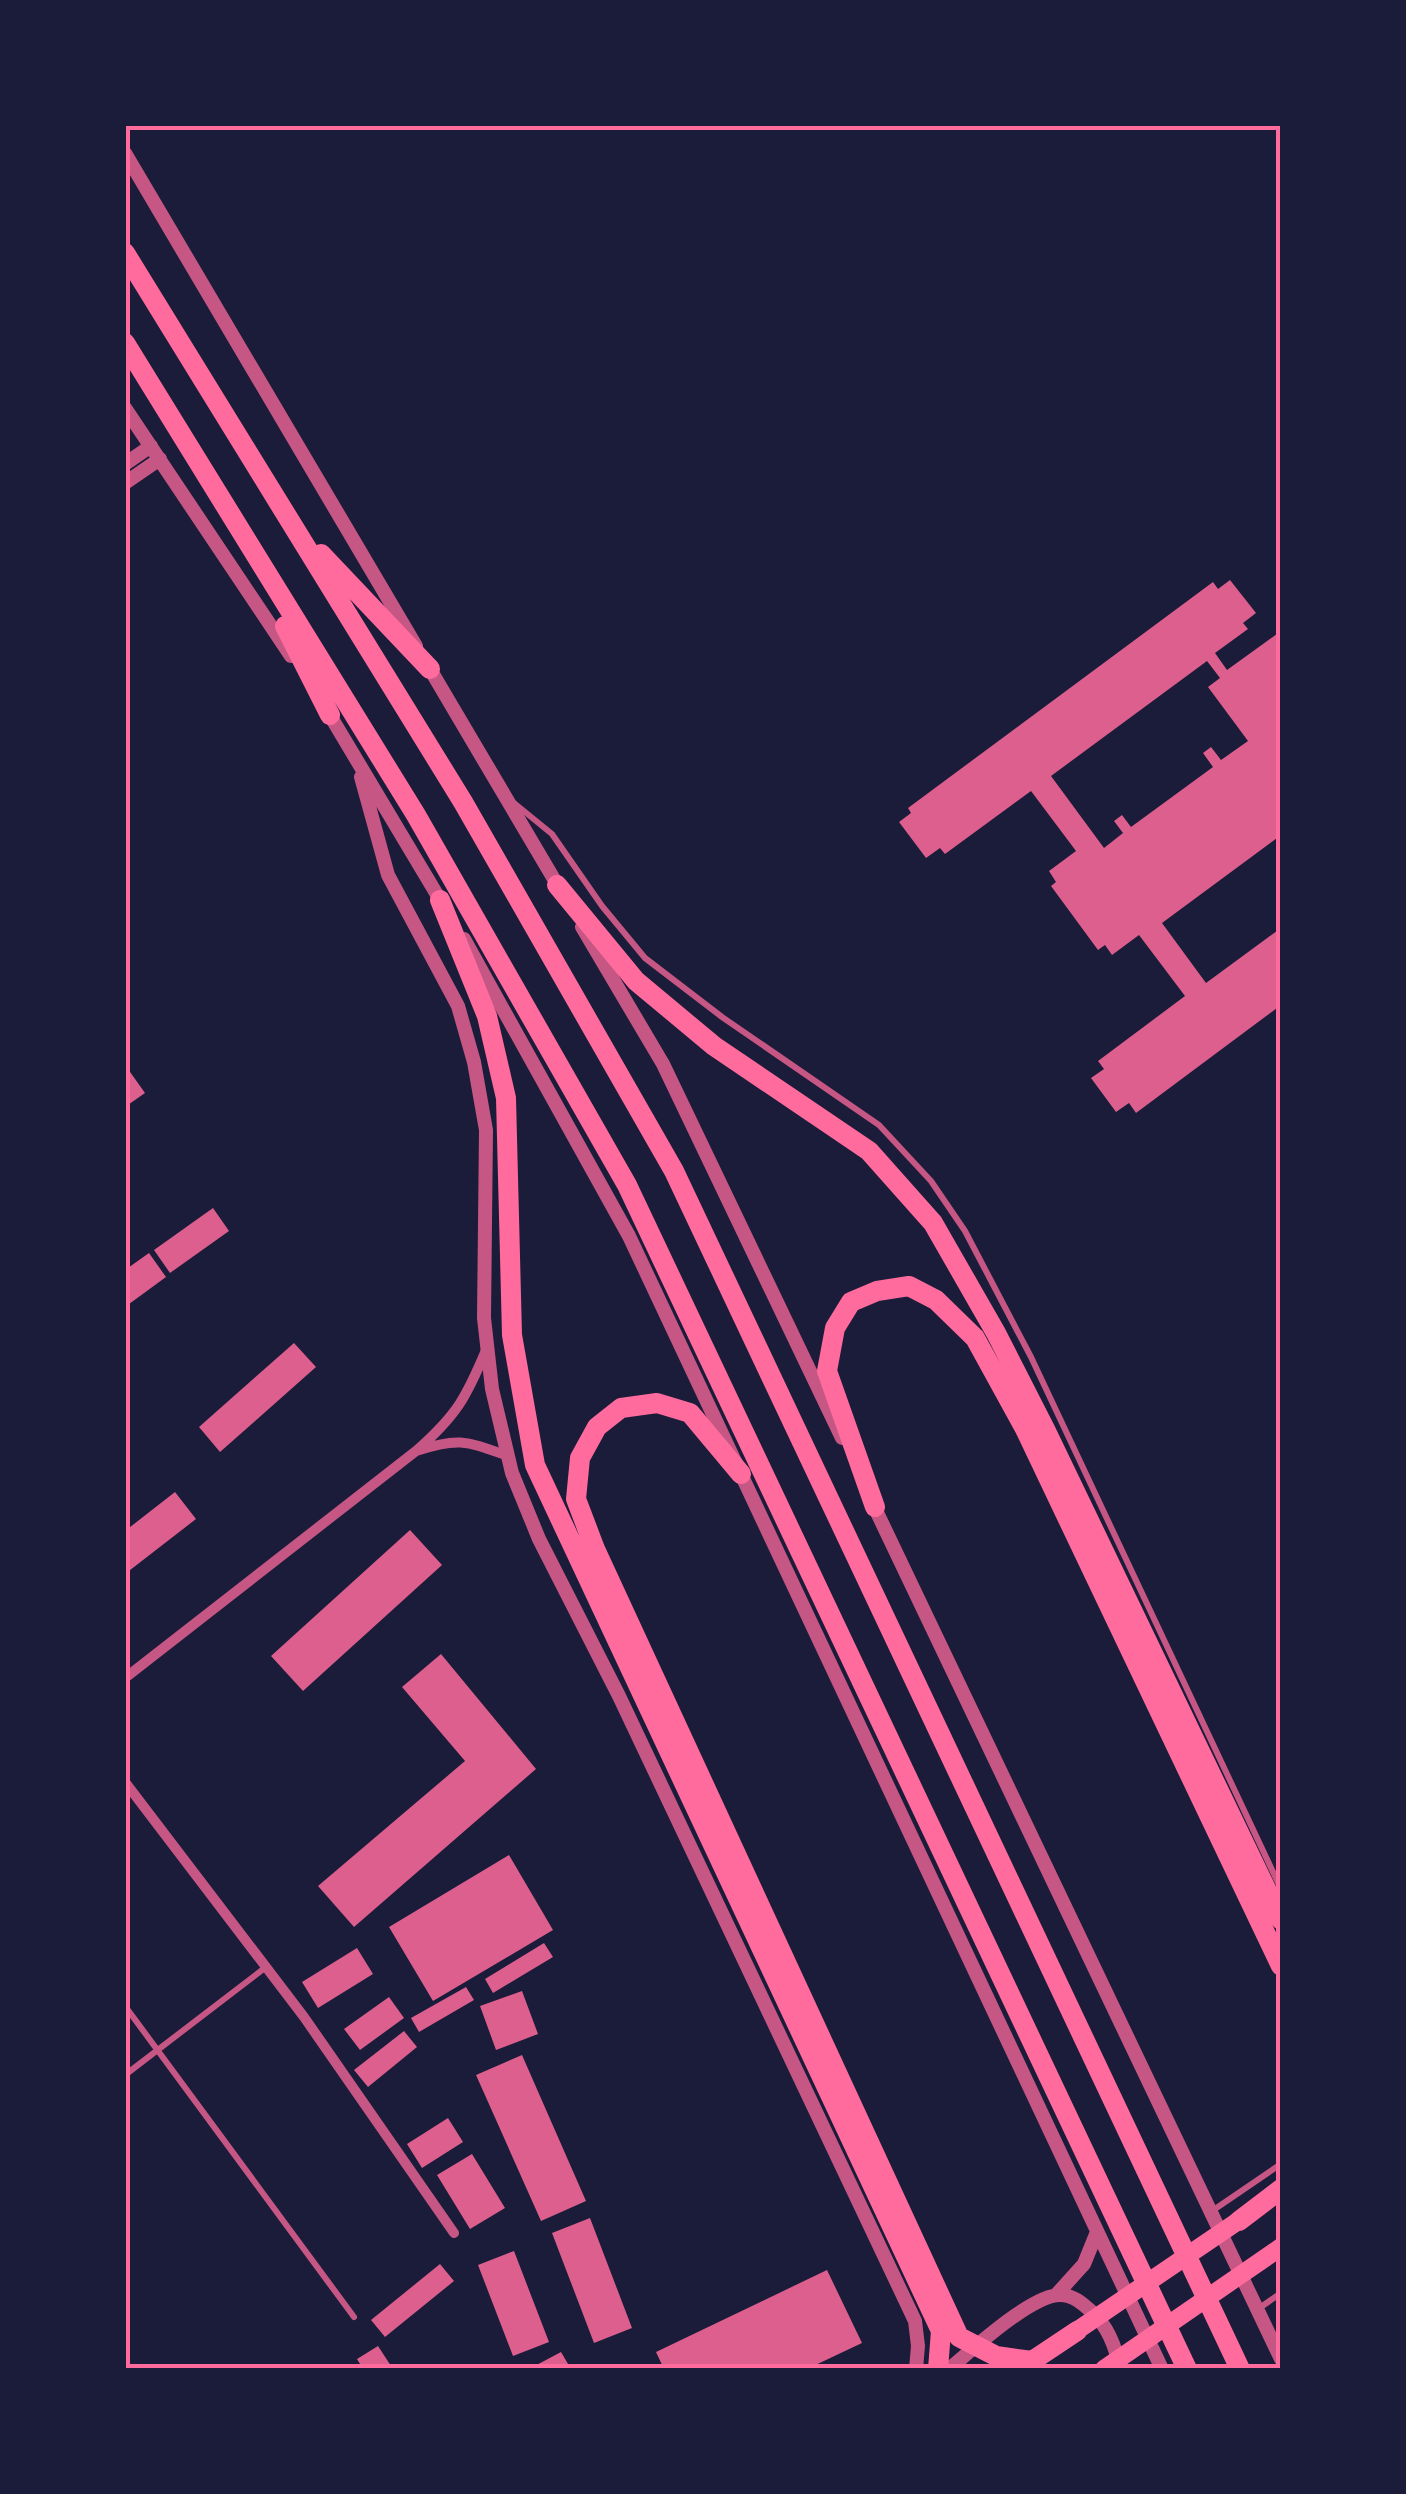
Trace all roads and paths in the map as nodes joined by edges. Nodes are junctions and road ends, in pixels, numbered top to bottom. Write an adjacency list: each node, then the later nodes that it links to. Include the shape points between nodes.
1 (125, 153): 10 (street)
2 (125, 253): 9 (highway)
3 (125, 343): 8 (highway)
4 (125, 408): 5 (street)
5 (155, 453): 6 (street); 7 (street); 11 (street)
6 (125, 464)
7 (125, 483)
8 (218, 495): 11 (highway); 51 (highway, via 416,815 627,1184)
9 (291, 522): 10 (highway); 52 (highway, via 463,802 674,1172)
10 (430, 669): 13 (street)
11 (330, 715): 12 (street)
12 (356, 758): 15 (street); 16 (street, via 388,874 458,1006 474,1062 486,1130)
13 (504, 794): 14 (street); 24 (lane, via 552,834 645,958 880,1125 931,1181 1031,1357)
14 (557, 885): 17 (highway, via 636,981 714,1046 869,1152 933,1223 996,1334); 21 (street, via 664,1064)
15 (440, 900): 20 (street, via 629,1236); 45 (highway, via 487,1016 506,1098 512,1335 535,1465 941,2331)
16 (487, 1346): 18 (street, via 450,1420); 19 (street)
17 (1036, 1430): 21 (highway, via 975,1338 936,1300 909,1286 851,1302 835,1328 827,1371); 25 (highway); 27 (highway)
18 (416, 1451): 19 (street, via 449,1440); 22 (street)
19 (508, 1456): 44 (street, via 539,1539 914,2321)
20 (741, 1474): 35 (street); 42 (highway, via 690,1413 657,1403 621,1408 597,1426 580,1458 576,1499 959,2337 996,2356 1032,2361)
21 (875, 1508): 33 (street)
22 (125, 1678)
23 (125, 1782): 26 (street)
24 (1281, 1889)
25 (1281, 1920)
26 (267, 1966): 29 (lane); 36 (street)
27 (1281, 1966)
28 (125, 2006): 29 (lane)
29 (157, 2049): 30 (lane); 41 (lane)
30 (125, 2075)
31 (1281, 2164): 33 (lane)
32 (1281, 2191): 34 (highway)
33 (1211, 2212): 40 (street)
34 (1239, 2221): 42 (main road)
35 (1097, 2232): 39 (street, via 1084,2264); 50 (street)
36 (454, 2233)
37 (1281, 2247): 48 (main road)
38 (1281, 2293): 40 (lane)
39 (1056, 2294): 46 (street, via 1016,2314); 49 (street, via 1078,2299 1101,2320)
40 (1257, 2310): 43 (street)
41 (354, 2317)
42 (1077, 2331): 47 (main road)
43 (1281, 2359)
44 (916, 2369)
45 (938, 2369)
46 (949, 2369)
47 (1020, 2369)
48 (1104, 2369)
49 (1120, 2369)
50 (1162, 2369)
51 (1187, 2369)
52 (1240, 2369)

